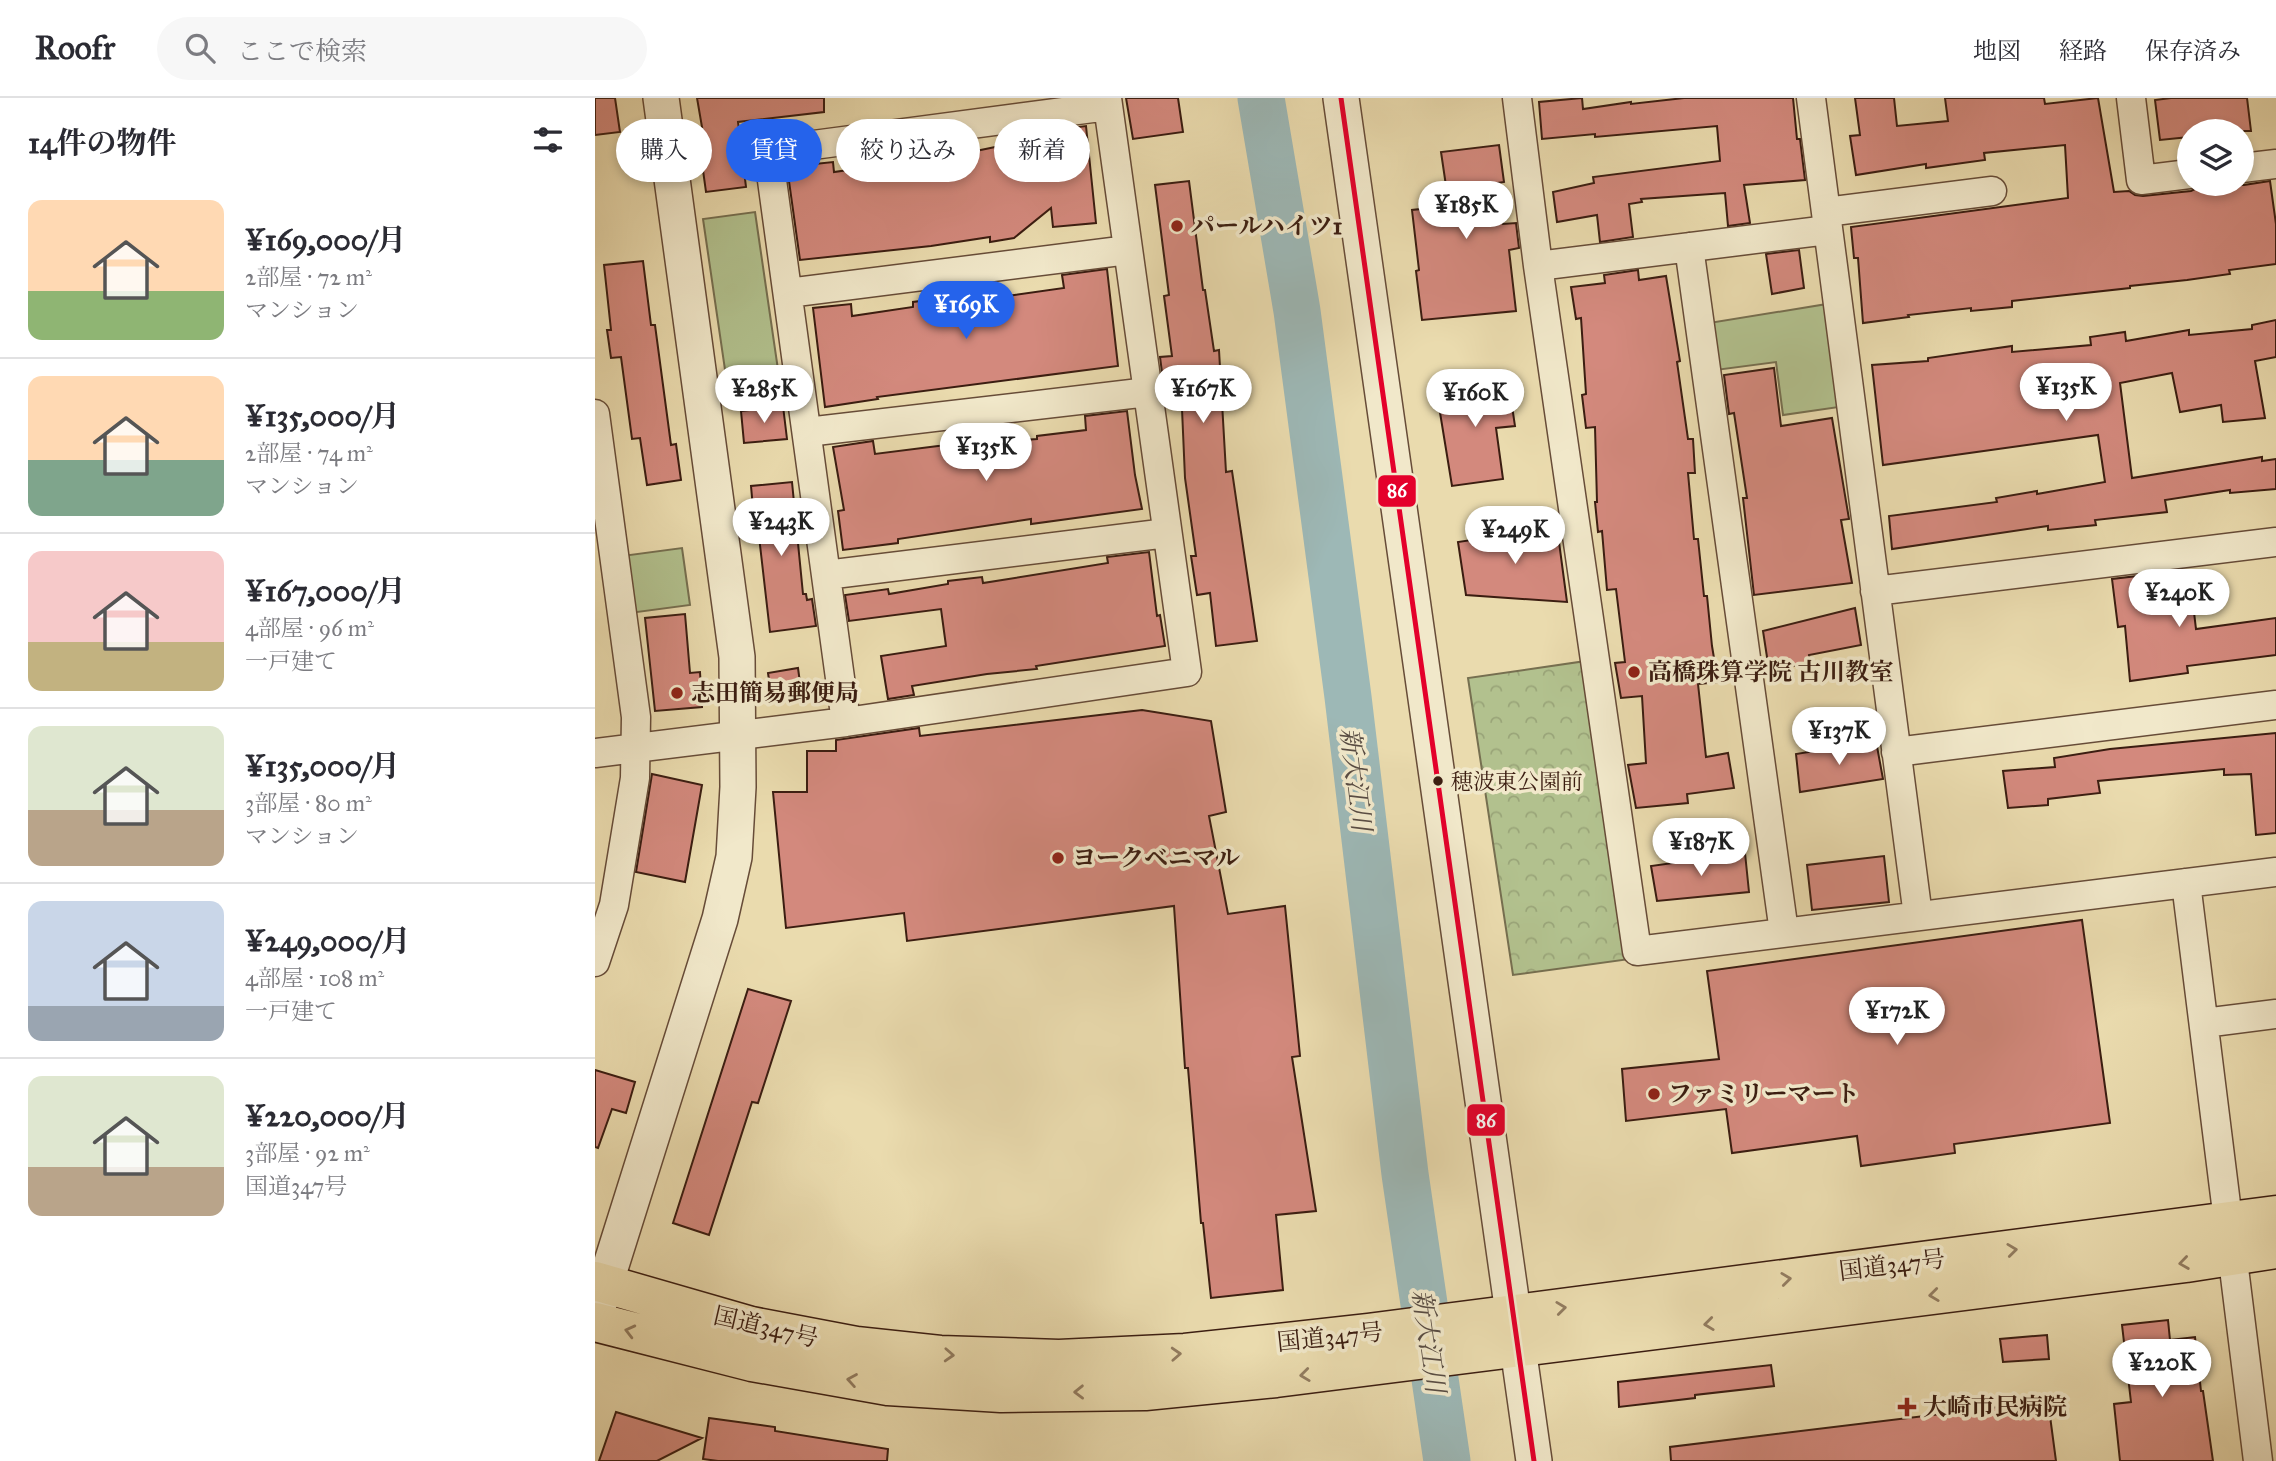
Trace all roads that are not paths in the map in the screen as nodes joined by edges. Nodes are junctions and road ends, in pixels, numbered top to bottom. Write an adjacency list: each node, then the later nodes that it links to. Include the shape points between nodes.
1 (661, 98): 25 (street, via 737,657)
2 (1341, 98): 41 (street)
3 (1517, 98): 14 (street)
4 (1811, 98): 11 (street)
5 (2131, 98): 9 (street, via 2141,180)
6 (1107, 102): 13 (street); 15 (street, via 768,151)
7 (2276, 164): 8 (street)
8 (2254, 167)
9 (2177, 176)
10 (1992, 191): 11 (street)
11 (1827, 221): 12 (street); 22 (street)
12 (1689, 247): 14 (street); 32 (street)
13 (1128, 250): 15 (street); 16 (street)
14 (1538, 266): 32 (street, via 1637,951)
15 (787, 293): 18 (street)
16 (1148, 392): 18 (street); 19 (street)
17 (595, 414): 26 (street, via 636,717)
18 (807, 432): 21 (street)
19 (1167, 533): 21 (street); 24 (street, via 1187,673)
20 (2276, 542): 22 (street)
21 (826, 575): 24 (street)
22 (1875, 590): 27 (street)
23 (2276, 705): 27 (street)
24 (846, 722): 25 (street)
25 (737, 734): 26 (street); 39 (street, via 734,857 720,919)
26 (636, 748): 28 (street); 33 (street, via 614,905)
27 (1896, 752): 31 (street)
28 (595, 753)
29 (2276, 872): 30 (street)
30 (2186, 883): 31 (street); 35 (street)
31 (1918, 916): 32 (street)
32 (1784, 932)
33 (595, 962)
34 (2276, 1014): 35 (street)
35 (2204, 1023): 37 (street)
36 (2276, 1215): 37 (highway, 国道347号)
37 (2232, 1238): 38 (highway, 国道347号); 41 (highway, 国道347号); 44 (street)
38 (2276, 1250)
39 (598, 1294): 42 (highway, 国道347号, one-way to 42, via 856,1346 940,1354 1072,1359)
40 (595, 1322): 42 (highway, 国道347号, one-way to 40, via 1145,1391 1001,1393 888,1386 753,1362)
41 (1516, 1331): 42 (highway, 国道347号); 43 (street)
42 (1371, 1350)
43 (1534, 1461)
44 (2258, 1461)

